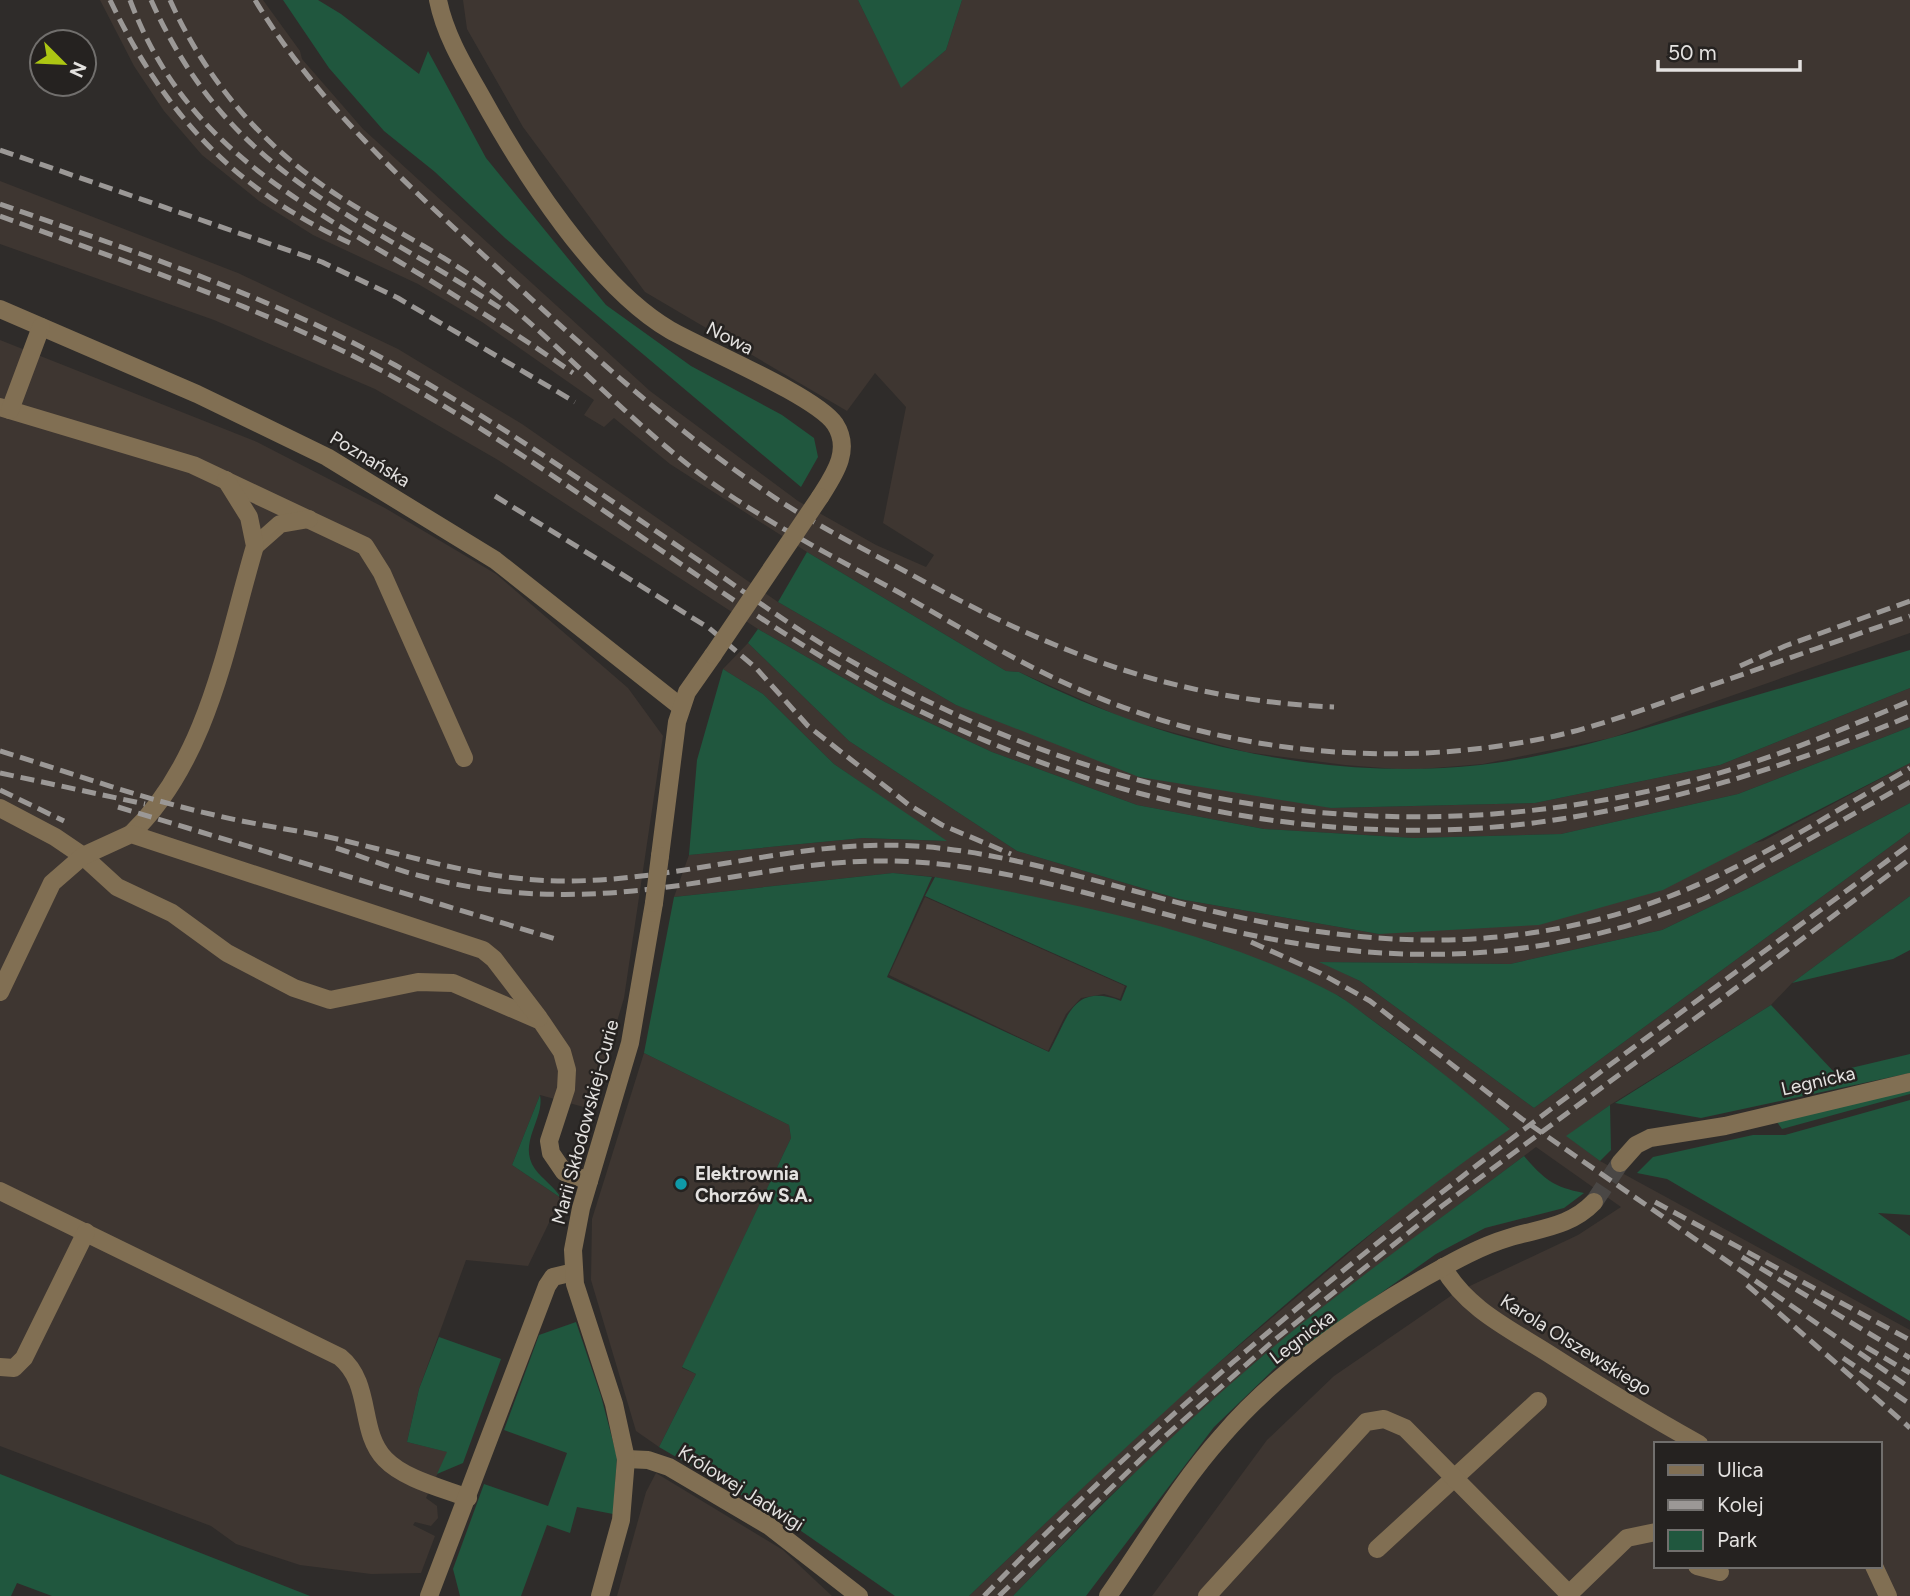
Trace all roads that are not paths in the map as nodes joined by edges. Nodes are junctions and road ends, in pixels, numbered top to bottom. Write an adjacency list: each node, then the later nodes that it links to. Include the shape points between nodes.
1 (438, 0): 8 (street, Nowa, bridge, via 452,43 516,159 627,298 665,327 813,405 834,423 842,444 840,461 820,497 687,692)
2 (0, 309): 3 (street, Poznańska)
3 (41, 327): 4 (street); 8 (street, Poznańska, via 197,394 327,457 495,560)
4 (5, 408): 5 (street, via 155,452)
5 (226, 480): 6 (street); 7 (street, via 249,517)
6 (311, 519): 7 (street, via 280,524); 9 (street, via 365,545 382,573)
7 (255, 546): 11 (street, via 196,739 160,799)
8 (681, 708): 17 (street, Marii Skłodowskiej-Curie, bridge, via 630,1043)
9 (464, 758)
10 (0, 808): 12 (street, via 35,823)
11 (131, 834): 12 (street); 14 (street, via 483,950)
12 (83, 856): 13 (street, via 52,883); 14 (street, via 117,887 172,913 227,953 294,988 330,1000 418,982 453,983)
13 (0, 992)
14 (541, 1021): 17 (street, via 562,1052 567,1070 566,1090 549,1141 551,1153 564,1172)
15 (1910, 1082): 16 (street, Legnicka, via 1725,1126 1650,1138 1636,1145)
16 (1620, 1163)
17 (589, 1181): 22 (street, Marii Skłodowskiej-Curie, via 577,1227)
18 (0, 1191): 20 (street)
19 (1594, 1202): 21 (street, Legnicka, via 1573,1220 1507,1238)
20 (86, 1233): 23 (street, via 24,1358 14,1368); 28 (street, via 340,1357 360,1384 372,1436 383,1457 400,1469)
21 (1443, 1267): 25 (street, Karola Olszewskiego, via 1465,1298 1487,1315 1601,1389); 34 (street, Legnicka, via 1327,1343 1244,1411 1205,1456)
22 (573, 1272): 26 (street, Marii Skłodowskiej-Curie); 28 (street, via 553,1277 547,1286)
23 (0, 1367)
24 (1538, 1401): 27 (street)
25 (1695, 1442)
26 (626, 1459): 37 (street, Marii Skłodowskiej-Curie, via 623,1508); 38 (street, Królowej Jadwigi, via 659,1462 692,1480 769,1526)
27 (1454, 1478): 30 (street); 35 (street); 39 (street, via 1405,1428 1384,1419 1366,1422)
28 (468, 1497): 36 (street)
29 (1654, 1534): 35 (street, via 1628,1538)
30 (1377, 1549)
31 (1705, 1568): 33 (street)
32 (1875, 1568): 40 (street)
33 (1720, 1572)
34 (1112, 1595)
35 (1568, 1595)
36 (429, 1596)
37 (600, 1596)
38 (859, 1596)
39 (1207, 1596)
40 (1888, 1596)

